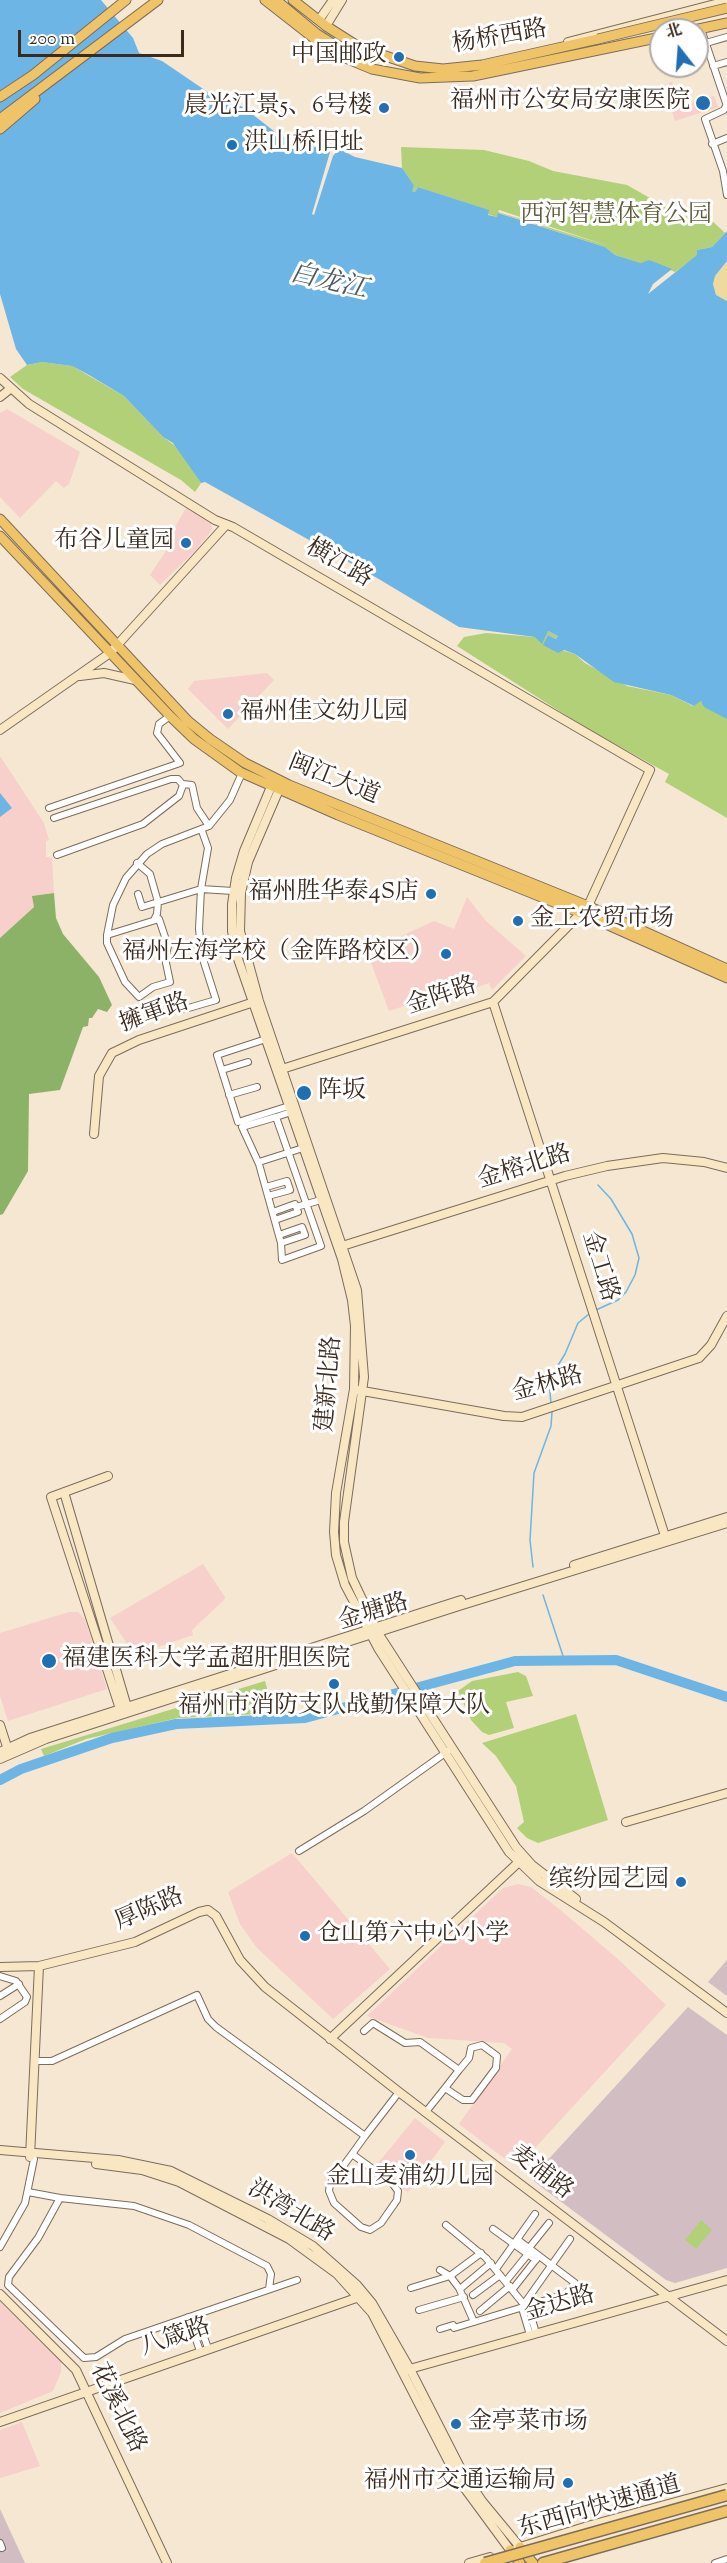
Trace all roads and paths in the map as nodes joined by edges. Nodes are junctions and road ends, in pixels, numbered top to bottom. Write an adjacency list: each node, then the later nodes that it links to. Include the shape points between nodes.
1 (126, 0): 23 (main road)
2 (149, 0): 11 (main road)
3 (158, 0): 11 (main road)
4 (265, 0): 22 (main road, 杨桥西路, via 343,57 372,69)
5 (276, 0): 22 (main road, via 317,34 357,59)
6 (293, 0): 12 (main road, 杨桥西路)
7 (333, 0): 12 (street)
8 (342, 0): 12 (street)
9 (727, 1): 18 (street)
10 (727, 10): 18 (main road, 杨桥西路, bridge)
11 (131, 21): 24 (main road)
12 (322, 23): 18 (main road, 杨桥西路, via 370,52 416,66 468,67)
13 (727, 23): 14 (main road)
14 (709, 27)
15 (727, 37): 17 (street)
16 (649, 39): 22 (main road, 杨桥西路, via 473,76 420,78)
17 (709, 42)
18 (530, 54)
19 (709, 54): 21 (street)
20 (727, 62): 21 (street)
21 (713, 66): 26 (street)
22 (397, 73)
23 (33, 75): 27 (main road); 28 (main road)
24 (51, 83): 30 (main road); 31 (main road)
25 (727, 85): 26 (street)
26 (720, 87): 29 (street)
27 (0, 97)
28 (0, 105)
29 (726, 106): 33 (street, via 705,119)
30 (0, 119)
31 (0, 129)
32 (727, 138): 33 (street)
33 (712, 144): 35 (street)
34 (727, 160): 35 (street)
35 (719, 163): 36 (street)
36 (725, 179): 37 (street)
37 (727, 195)
38 (0, 378): 39 (street, 横江路)
39 (10, 389): 40 (street); 42 (street, 横江路)
40 (0, 397)
41 (0, 519): 44 (main road, 闽江大道)
42 (226, 525): 44 (street); 63 (street, 横江路, via 650,770)
43 (0, 536): 45 (main road, 闽江大道)
44 (119, 645): 45 (street); 52 (main road, 闽江大道, via 197,729)
45 (110, 652): 46 (street); 47 (main road, 闽江大道)
46 (74, 678): 47 (street, via 104,673); 49 (street)
47 (138, 681): 48 (main road, 闽江大道)
48 (170, 716): 50 (main road, 闽江大道, via 194,740); 53 (street, via 159,724 157,733 180,763)
49 (0, 730)
50 (242, 773): 52 (main road, 闽江大道); 55 (street, via 230,800)
51 (183, 784): 54 (street, via 178,778 171,779); 55 (street, via 192,785 197,808); 57 (street, via 179,796 143,824)
52 (276, 784): 60 (street, 建新北路, via 244,851); 63 (main road, 闽江大道); 68 (street, 建新北路, via 241,893 242,942)
53 (49, 808)
54 (54, 818)
55 (209, 826): 56 (street)
56 (202, 831): 58 (street, via 162,844); 59 (street, via 208,848)
57 (57, 855)
58 (137, 863): 62 (street, via 150,874); 65 (street, via 116,896)
59 (201, 889): 60 (street); 62 (street); 70 (street, via 201,948 216,1000)
60 (233, 891): 68 (street, 建新北路, via 234,946)
61 (138, 894): 62 (street, via 142,907)
62 (158, 902): 64 (street)
63 (584, 910): 66 (main road, 闽江大道); 67 (main road, 闽江大道); 69 (street, 金阵路)
64 (153, 921): 65 (street); 65 (street, via 159,919 168,946 165,958 170,982 153,987 139,998 125,982)
65 (106, 935)
66 (727, 969)
67 (727, 978)
68 (256, 1002): 71 (street, 建新北路); 73 (street, 建新北路); 79 (street, 擁軍路, via 139,1040 112,1053 99,1076)
69 (493, 1002): 73 (street, 金阵路); 84 (street, 金工路)
70 (185, 1009)
71 (266, 1039): 74 (street, via 217,1055); 77 (street, 建新北路)
72 (248, 1062): 74 (street)
73 (282, 1069): 94 (street, 建新北路)
74 (222, 1070): 76 (street)
75 (256, 1087): 76 (street)
76 (229, 1095): 77 (street, via 238,1122)
77 (290, 1109): 78 (street); 80 (street, 建新北路)
78 (276, 1117): 81 (street); 82 (street, via 242,1127)
79 (93, 1134)
80 (303, 1148): 81 (street); 87 (street, 建新北路)
81 (289, 1152): 82 (street); 88 (street)
82 (259, 1162): 85 (street)
83 (727, 1168): 84 (street, 金榕北路, via 687,1160 649,1159)
84 (551, 1180): 94 (street, 金榕北路); 96 (street, 金工路)
85 (266, 1187): 86 (street); 86 (street, via 287,1181 290,1190)
86 (268, 1196): 90 (street)
87 (321, 1200): 88 (street); 94 (street, 建新北路)
88 (306, 1204): 89 (street); 93 (street, via 321,1246 282,1260)
89 (296, 1207): 90 (street, via 295,1204); 91 (street, via 298,1212)
90 (273, 1212): 91 (street)
91 (275, 1220): 92 (street)
92 (279, 1235): 93 (street); 93 (street, via 302,1227 305,1235)
93 (281, 1243)
94 (341, 1246): 97 (street, 建新北路, via 357,1290 361,1326)
95 (727, 1316): 96 (street, 金林路, via 699,1358)
96 (617, 1387): 97 (street, 金林路, via 512,1418); 102 (street, 金工路)
97 (358, 1390): 103 (street, 建新北路, via 344,1537 355,1588)
98 (108, 1476): 99 (street)
99 (64, 1492): 104 (street); 104 (street, via 51,1497)
100 (727, 1517): 102 (street, 金塘路)
101 (727, 1523): 102 (street, 金塘路)
102 (666, 1539): 103 (street, 金塘路)
103 (373, 1631): 104 (street, 金塘路); 106 (street, 建新北路); 107 (street, 金塘路)
104 (124, 1708): 107 (street, 金塘路)
105 (0, 1725): 107 (street)
106 (448, 1750): 111 (street, via 364,1811); 112 (street, 建新北路)
107 (5, 1751): 108 (street, 金塘路)
108 (0, 1759)
109 (727, 1793): 110 (street)
110 (626, 1822)
111 (299, 1851)
112 (521, 1859): 118 (street, 建新北路); 121 (street)
113 (39, 1966): 114 (street, 厚陈路); 121 (street, 厚陈路, via 141,1940 208,1910 216,1916 234,1951 256,1978); 122 (street)
114 (0, 1967)
115 (0, 1976): 116 (street)
116 (19, 1984): 117 (street); 119 (street, via 27,2000)
117 (0, 1996)
118 (727, 2013)
119 (0, 2019)
120 (364, 2031): 123 (street, via 373,2023 403,2042 420,2042)
121 (330, 2039): 125 (street, 麦浦路)
122 (34, 2061): 127 (street, via 52,2061 196,1995 213,2025); 131 (street)
123 (459, 2070): 124 (street); 124 (street, via 473,2047 485,2046 498,2059 496,2068 472,2100 463,2100)
124 (445, 2088): 126 (street)
125 (399, 2092): 126 (street, 麦浦路); 127 (street)
126 (425, 2113): 158 (street, 麦浦路)
127 (365, 2136): 129 (street)
128 (0, 2150): 131 (street, 洪湾北路)
129 (352, 2154): 129 (street, via 329,2191 341,2209 370,2230 381,2223 398,2191)
130 (0, 2155): 131 (street, 洪湾北路)
131 (31, 2157): 132 (street); 157 (street, 洪湾北路, via 131,2162 186,2176 313,2246)
132 (28, 2192): 133 (street); 140 (street)
133 (60, 2198): 153 (street, via 135,2206 189,2225 267,2266 272,2274); 163 (street, via 34,2246 8,2280 10,2289)
134 (535, 2214): 139 (street)
135 (549, 2223): 141 (street)
136 (446, 2225): 142 (street)
137 (494, 2229): 139 (street)
138 (570, 2239): 145 (street)
139 (516, 2242): 141 (street); 147 (street)
140 (0, 2247)
141 (528, 2251): 143 (street); 151 (street)
142 (481, 2253): 144 (street); 148 (street)
143 (538, 2258): 145 (street); 151 (street)
144 (491, 2263): 147 (street); 154 (street)
145 (551, 2265): 160 (street); 160 (street, via 575,2283 563,2296)
146 (440, 2270): 148 (street)
147 (498, 2272): 151 (street); 156 (street)
148 (450, 2276): 152 (street); 154 (street)
149 (297, 2280): 153 (street)
150 (727, 2280): 158 (street, 金达路)
151 (509, 2286): 160 (street); 162 (street)
152 (411, 2288)
153 (269, 2289): 164 (street)
154 (460, 2289): 159 (street)
155 (0, 2294): 167 (street, 花溪北路)
156 (473, 2295)
157 (362, 2296): 172 (street, 八箴路); 173 (street, 洪湾北路)
158 (667, 2296): 170 (street, 金达路); 171 (street, 麦浦路)
159 (464, 2297): 161 (street); 168 (street)
160 (525, 2306): 168 (street); 170 (street)
161 (419, 2310)
162 (480, 2311)
163 (33, 2312): 166 (street); 167 (street)
164 (196, 2315): 165 (street); 172 (street)
165 (188, 2317): 166 (street, via 120,2341 87,2359); 172 (street)
166 (39, 2318): 167 (street)
167 (29, 2322): 174 (street, 花溪北路, via 73,2365)
168 (474, 2322): 169 (street)
169 (440, 2329)
170 (533, 2334): 173 (street, 金达路)
171 (727, 2341)
172 (204, 2350): 174 (street, 八箴路)
173 (406, 2370): 179 (street, 洪湾北路, via 457,2478)
174 (87, 2390): 175 (street, 八箴路); 182 (street, 花溪北路)
175 (0, 2422)
176 (727, 2488): 179 (street)
177 (727, 2495): 184 (highway, 东西向快速通道, bridge)
178 (727, 2511): 180 (street); 187 (highway, 东西向快速通道)
179 (515, 2549): 183 (street); 185 (main road); 186 (main road)
180 (583, 2552): 188 (street); 189 (main road)
181 (727, 2559): 190 (street)
182 (167, 2563)
183 (470, 2563)
184 (485, 2563)
185 (520, 2563)
186 (533, 2563)
187 (543, 2563)
188 (555, 2563)
189 (573, 2563)
190 (715, 2563)

